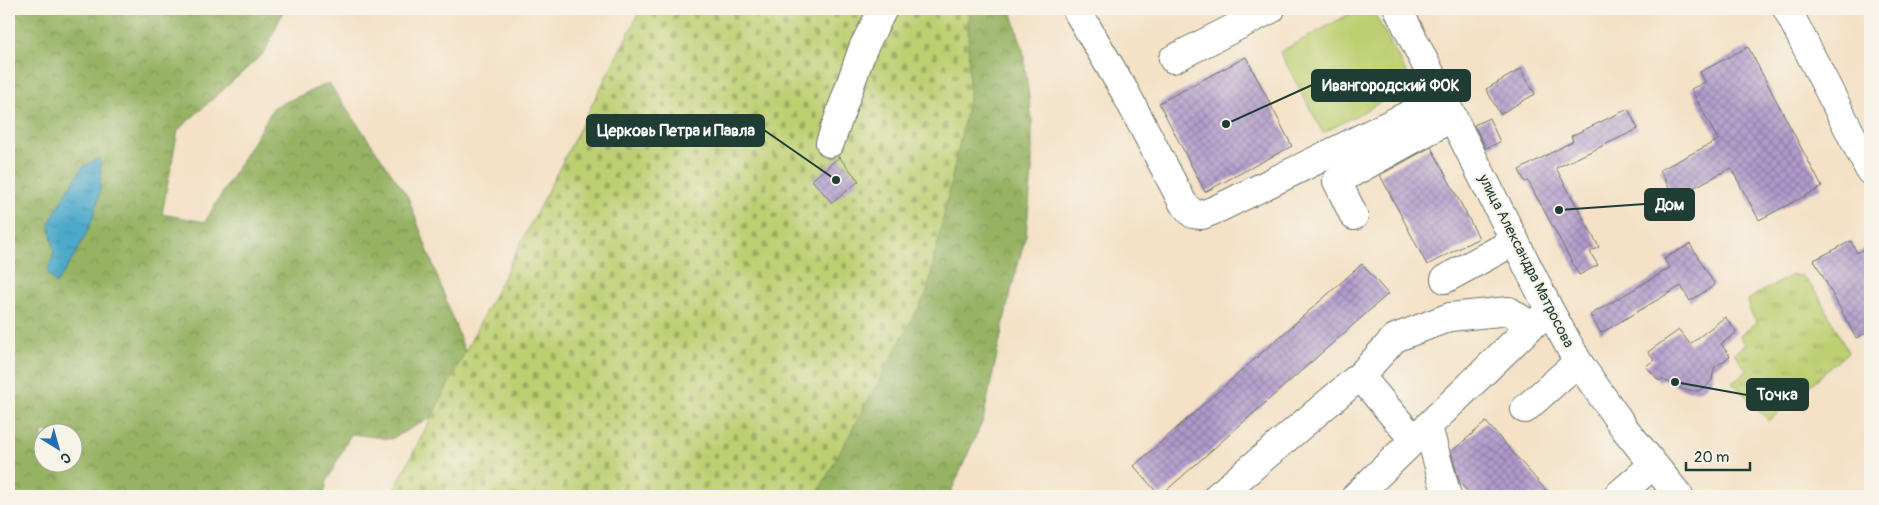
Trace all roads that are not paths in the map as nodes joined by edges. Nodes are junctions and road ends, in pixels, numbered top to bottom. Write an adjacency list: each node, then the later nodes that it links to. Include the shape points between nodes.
1 (883, 9): 8 (street, via 863,48)
2 (1076, 9): 7 (street, via 1125,92 1183,203 1193,214 1202,215 1217,209)
3 (1271, 9): 6 (street)
4 (1398, 9): 7 (street, улица Александра Матросова)
5 (1787, 9): 9 (street)
6 (1173, 59)
7 (1448, 107): 10 (street, via 1337,180); 11 (street, улица Александра Матросова)
8 (830, 143)
9 (1870, 171)
10 (1354, 216)
11 (1515, 241): 12 (street); 13 (street, улица Александра Матросова)
12 (1445, 279)
13 (1541, 319): 14 (street, улица Александра Матросова); 15 (street, via 1509,310 1450,317 1395,338); 17 (street)
14 (1578, 362): 16 (street); 18 (street, улица Александра Матросова)
15 (1360, 376): 17 (street); 19 (street)
16 (1525, 409)
17 (1421, 434): 20 (street); 21 (street)
18 (1652, 465): 22 (street); 23 (street, улица Александра Матросова)
19 (1218, 496)
20 (1356, 496)
21 (1447, 496)
22 (1617, 496)
23 (1679, 496)

